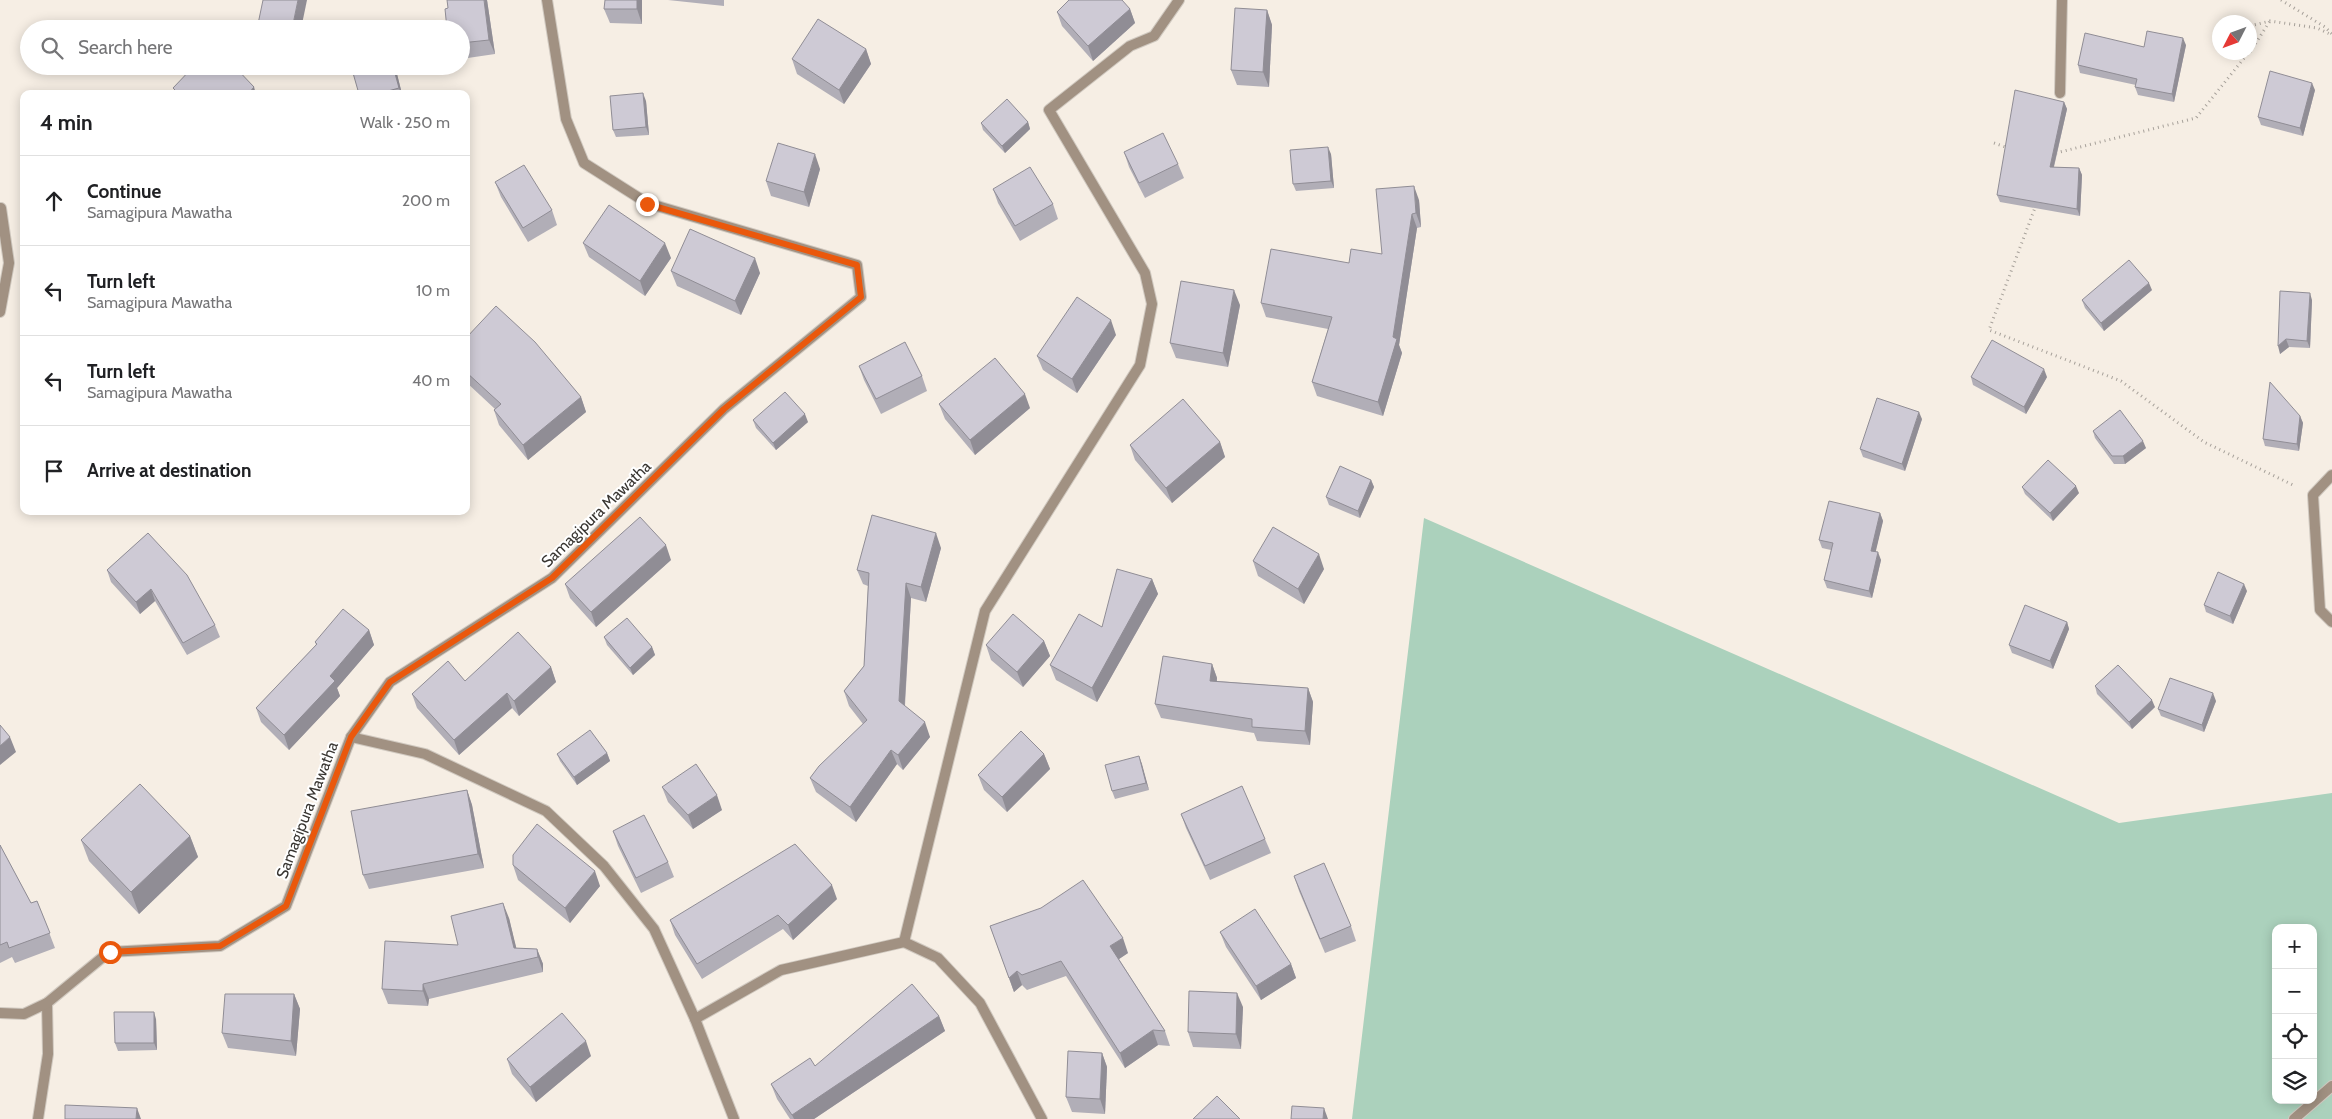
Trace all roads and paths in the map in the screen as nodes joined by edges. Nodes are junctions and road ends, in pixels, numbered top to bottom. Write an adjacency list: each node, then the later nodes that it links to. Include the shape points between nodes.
1 (547, 0): 22 (street, Samagipura Mawatha, via 566,119 584,162 647,204 857,265 861,297 724,409 552,578 390,682)
2 (1179, 0): 23 (street, via 1154,36 1130,46 1049,110 1145,272 1152,304 1140,365 985,611)
3 (2062, 0): 10 (street)
4 (2281, 0): 7 (path, via 2325,27)
5 (2270, 21): 6 (path); 7 (path, via 2317,28); 8 (path)
6 (2257, 24)
7 (2332, 35)
8 (2257, 40)
9 (2243, 60): 13 (path, via 2196,118)
10 (2060, 93)
11 (1994, 143): 12 (path)
12 (2010, 148)
13 (2056, 152): 14 (path); 15 (path)
14 (2049, 153)
15 (2053, 160)
16 (2040, 196): 20 (path, via 1989,330 2121,381 2204,442)
17 (0, 208): 18 (street, via 9,263)
18 (0, 312)
19 (2332, 475): 20 (street)
20 (2313, 495): 21 (street, via 2320,610)
21 (2332, 622)
22 (351, 737): 24 (street, Samagipura Mawatha, via 286,906 220,946 110,952); 26 (street, via 425,754 546,811 604,866 654,929)
23 (904, 942): 26 (street, via 781,970); 30 (street, via 938,958 980,1003)
24 (47, 1003): 25 (street, Samagipura Mawatha, via 24,1014); 28 (street, via 48,1054)
25 (0, 1013)
26 (695, 1019): 29 (street)
27 (2332, 1086): 31 (street)
28 (38, 1119)
29 (734, 1119)
30 (1042, 1119)
31 (2294, 1119)

